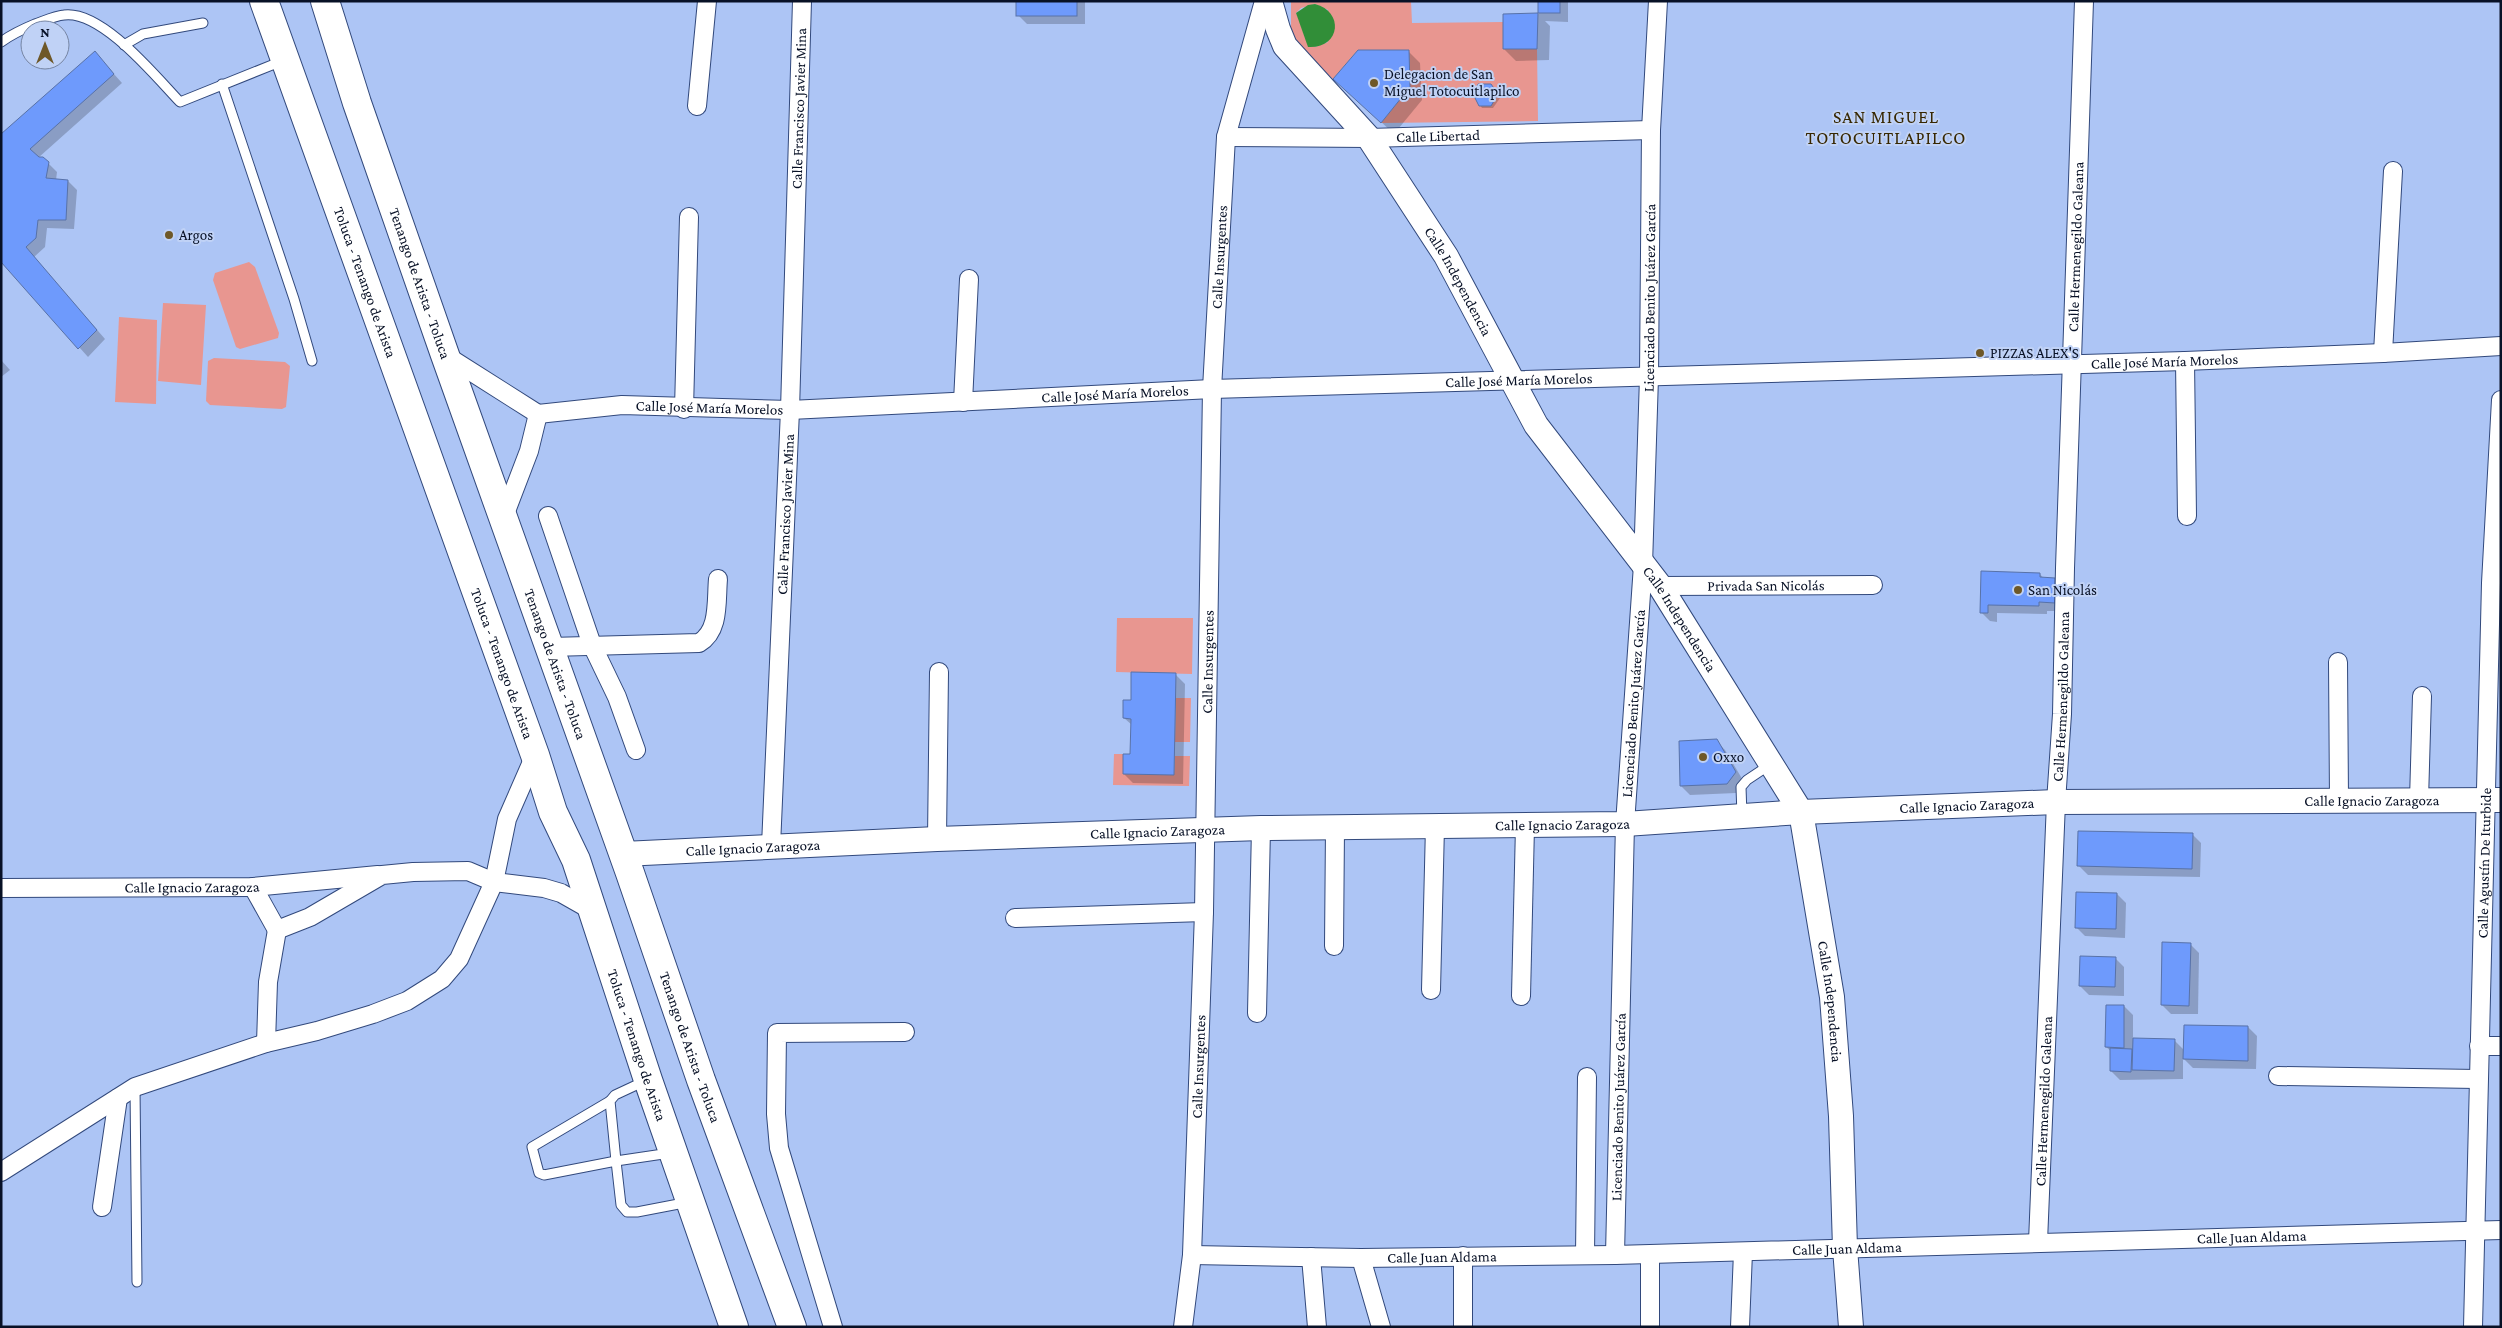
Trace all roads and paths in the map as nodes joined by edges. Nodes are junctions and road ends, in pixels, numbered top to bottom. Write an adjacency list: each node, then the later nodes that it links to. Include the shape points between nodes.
1 (264, 1): 12 (highway, Toluca - Tenango de Arista)
2 (325, 1): 23 (highway, Tenango de Arista - Toluca, via 357,104)
3 (707, 1): 14 (street)
4 (802, 1): 33 (street, Calle Francisco Javier Mina)
5 (1264, 1): 16 (street, Calle Insurgentes)
6 (1270, 1): 17 (street, Calle Independencia, via 1286,46)
7 (1658, 1): 15 (street, Licenciado Benito Juárez García)
8 (2084, 1): 26 (street, Calle Hermenegildo Galeana)
9 (203, 23): 11 (lane, via 143,34)
10 (1, 42): 11 (lane, via 11,34 65,14 84,18 106,29)
11 (124, 45): 13 (lane, via 180,102)
12 (286, 59): 13 (lane); 48 (highway, Toluca - Tenango de Arista)
13 (222, 84): 25 (lane)
14 (696, 106)
15 (1651, 130): 17 (street, Calle Libertad); 27 (street, Licenciado Benito Juárez García)
16 (1226, 137): 17 (street, Calle Libertad); 29 (street, Calle Insurgentes)
17 (1369, 138): 28 (street, Calle Independencia, via 1446,256)
18 (2393, 171): 22 (street)
19 (689, 217): 32 (street)
20 (969, 279): 31 (street)
21 (2501, 346): 22 (street, Calle José María Morelos)
22 (2383, 353): 24 (street, Calle José María Morelos)
23 (445, 355): 34 (street); 37 (highway, Tenango de Arista - Toluca)
24 (2185, 360): 26 (street, Calle José María Morelos); 36 (street)
25 (312, 361)
26 (2073, 364): 27 (street, Calle José María Morelos); 53 (street, Calle Hermenegildo Galeana, via 2062,714)
27 (1649, 377): 28 (street, Calle José María Morelos); 38 (street, Licenciado Benito Juárez García)
28 (1512, 381): 29 (street, Calle José María Morelos); 38 (street, Calle Independencia, via 1536,425)
29 (1212, 389): 31 (street, Calle José María Morelos); 61 (street, Calle Insurgentes)
30 (2501, 400): 52 (street, Calle Agustín De Iturbide, via 2491,583)
31 (963, 402): 33 (street, Calle José María Morelos)
32 (684, 409): 33 (street, Calle José María Morelos); 34 (street, Calle José María Morelos, via 622,405)
33 (790, 410): 63 (street, Calle Francisco Javier Mina)
34 (538, 414): 37 (street, via 529,451)
35 (548, 516): 42 (street)
36 (2187, 516)
37 (503, 519): 43 (highway, Tenango de Arista - Toluca)
38 (1643, 565): 41 (street, Calle Independencia); 56 (street, Licenciado Benito Juárez García)
39 (718, 579): 42 (street, via 713,629 699,642)
40 (1873, 585): 41 (street, Privada San Nicolás)
41 (1660, 586): 49 (street, Calle Independencia)
42 (592, 645): 43 (street); 47 (street, via 617,697)
43 (550, 647): 64 (highway, Tenango de Arista - Toluca)
44 (2338, 662): 50 (street)
45 (939, 672): 62 (street)
46 (2422, 696): 51 (street)
47 (636, 750)
48 (535, 755): 66 (street, via 507,818); 69 (highway, Toluca - Tenango de Arista, via 553,812 576,860)
49 (1771, 764): 54 (street, Calle Independencia); 55 (lane, via 1741,788)
50 (2339, 800): 51 (street, Calle Ignacio Zaragoza); 53 (street, Calle Ignacio Zaragoza)
51 (2419, 800): 52 (street, Calle Ignacio Zaragoza)
52 (2493, 800): 79 (street, Calle Agustín De Iturbide)
53 (2056, 802): 54 (street, Calle Ignacio Zaragoza); 95 (street, Calle Hermenegildo Galeana)
54 (1801, 812): 55 (street, Calle Ignacio Zaragoza); 96 (street, Calle Independencia, via 1832,997 1841,1116)
55 (1742, 816): 56 (street, Calle Ignacio Zaragoza)
56 (1625, 824): 58 (street, Calle Ignacio Zaragoza); 100 (street, Licenciado Benito Juárez García)
57 (1434, 826): 58 (street, Calle Ignacio Zaragoza); 60 (street, Calle Ignacio Zaragoza); 74 (street)
58 (1525, 826): 75 (street)
59 (1261, 828): 60 (street, Calle Ignacio Zaragoza); 61 (street, Calle Ignacio Zaragoza); 76 (street)
60 (1335, 828): 73 (street)
61 (1204, 830): 62 (street, Calle Ignacio Zaragoza); 70 (street, Calle Insurgentes)
62 (937, 839): 63 (street, Calle Ignacio Zaragoza)
63 (771, 846): 64 (street, Calle Ignacio Zaragoza)
64 (623, 854): 107 (highway, Tenango de Arista - Toluca, via 701,1080)
65 (382, 875): 66 (street, Calle Ignacio Zaragoza, via 468,870); 67 (street, Calle Ignacio Zaragoza); 72 (street, Calle Ignacio Zaragoza, via 310,917)
66 (494, 882): 69 (street, Calle Ignacio Zaragoza, via 544,888); 78 (street, via 459,959 442,979 407,1001 373,1014 317,1032)
67 (253, 887): 68 (street, Calle Ignacio Zaragoza); 72 (street)
68 (1, 888)
69 (591, 910): 84 (highway, Toluca - Tenango de Arista)
70 (1204, 912): 71 (street); 98 (street, Calle Insurgentes)
71 (1015, 918)
72 (277, 930): 78 (street, via 268,982)
73 (1334, 946)
74 (1431, 990)
75 (1521, 996)
76 (1257, 1013)
77 (905, 1032): 108 (street, via 777,1033 779,1148)
78 (266, 1043): 85 (street)
79 (2479, 1046): 80 (street); 83 (street, Calle Agustín De Iturbide)
80 (2501, 1046)
81 (2278, 1076): 83 (street)
82 (1587, 1077): 99 (street)
83 (2477, 1079): 94 (street, Calle Agustín De Iturbide)
84 (648, 1080): 87 (lane, via 615,1095); 88 (highway, Toluca - Tenango de Arista)
85 (135, 1087): 86 (street); 105 (lane)
86 (118, 1098): 90 (street); 92 (street)
87 (610, 1101): 89 (lane); 89 (lane, via 536,1144 532,1153 541,1175)
88 (674, 1152): 89 (lane); 91 (highway, Toluca - Tenango de Arista)
89 (616, 1161): 91 (lane, via 621,1206 627,1212)
90 (1, 1172)
91 (691, 1202): 106 (highway, Toluca - Tenango de Arista)
92 (102, 1207)
93 (2501, 1230): 94 (street, Calle Juan Aldama)
94 (2475, 1231): 95 (street, Calle Juan Aldama); 116 (street, Calle Agustín De Iturbide)
95 (2038, 1242): 96 (street, Calle Juan Aldama)
96 (1845, 1248): 97 (street, Calle Juan Aldama); 115 (street, Calle Independencia)
97 (1743, 1252): 101 (street, Calle Juan Aldama); 114 (street)
98 (1192, 1255): 103 (street, Calle Juan Aldama); 109 (street, Calle Insurgentes)
99 (1586, 1255): 100 (street, Calle Juan Aldama); 102 (street, Calle Juan Aldama)
100 (1615, 1255): 101 (street, Calle Juan Aldama)
101 (1650, 1255): 113 (street)
102 (1463, 1256): 104 (street, Calle Juan Aldama); 112 (street)
103 (1311, 1257): 104 (street, Calle Juan Aldama); 110 (street)
104 (1362, 1258): 111 (street)
105 (137, 1282)
106 (734, 1327)
107 (792, 1327)
108 (833, 1327)
109 (1183, 1327)
110 (1318, 1327)
111 (1381, 1327)
112 (1463, 1327)
113 (1650, 1327)
114 (1740, 1327)
115 (1851, 1327)
116 (2473, 1327)

